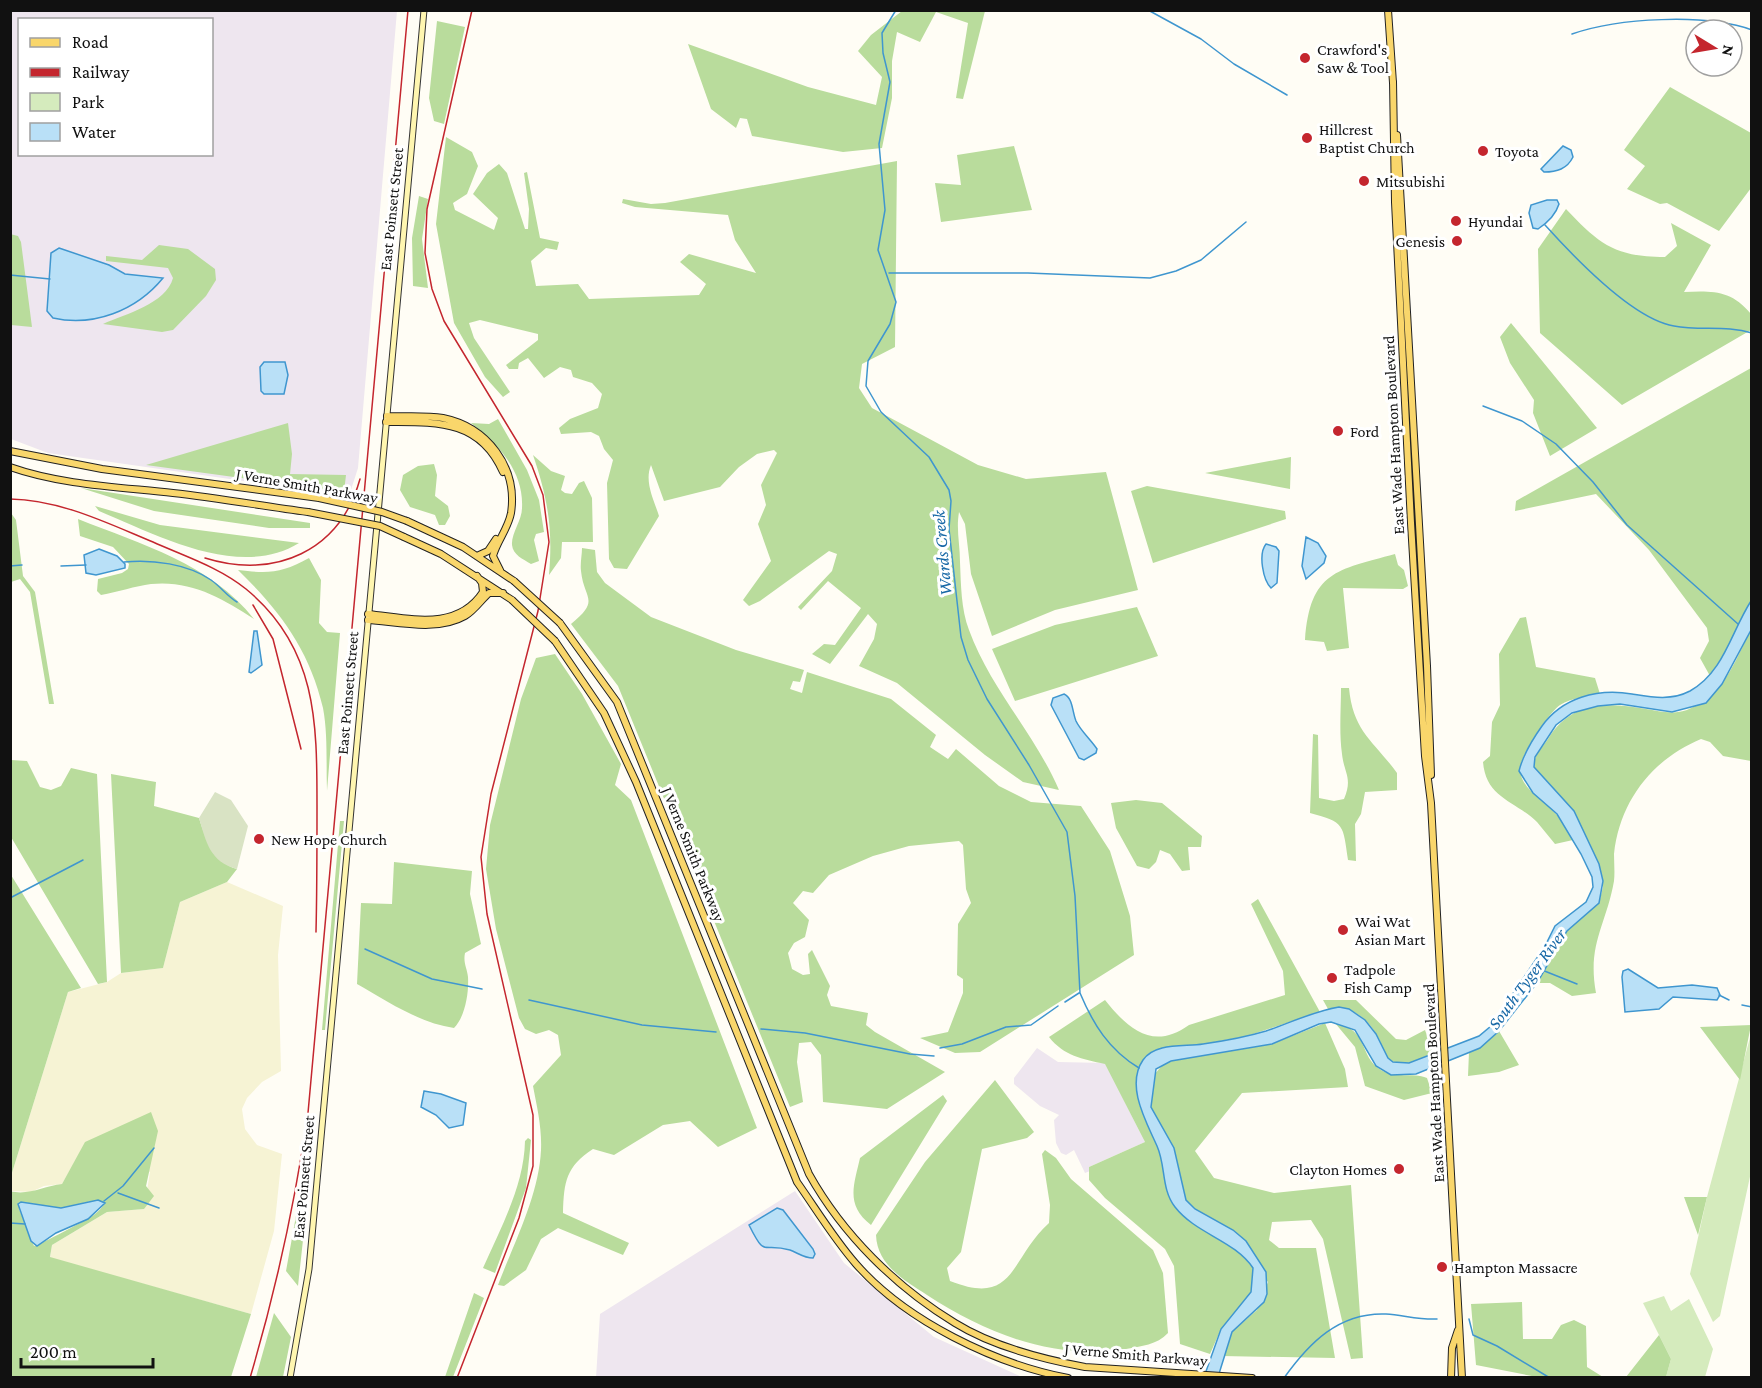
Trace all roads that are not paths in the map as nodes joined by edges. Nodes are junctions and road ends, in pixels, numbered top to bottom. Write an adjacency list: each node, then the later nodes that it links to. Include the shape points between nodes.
1 (424, 10): 3 (main road, East Poinsett Street)
2 (1388, 10): 11 (main road, East Wade Hampton Boulevard)
3 (387, 419): 6 (main road, via 454,426 482,442 496,459 506,482 507,512 493,545); 7 (main road, via 440,418 456,422 493,446 506,469 512,495 508,524 493,556); 10 (main road, East Poinsett Street)
4 (10, 451): 6 (main road, J Verne Smith Parkway, bridge, via 102,470 319,498 382,512 407,520)
5 (10, 467): 8 (main road, J Verne Smith Parkway, bridge, via 100,485 213,497 380,526 441,554)
6 (477, 556): 7 (main road, J Verne Smith Parkway)
7 (500, 570): 14 (main road, J Verne Smith Parkway, bridge, via 560,623 617,702 809,1174 823,1199 869,1253 901,1285 956,1324 991,1340 1085,1367)
8 (477, 576): 9 (main road, J Verne Smith Parkway); 10 (main road, via 483,592 457,615 437,620)
9 (503, 593): 10 (main road, via 489,593 471,611 446,623 427,625); 13 (main road, J Verne Smith Parkway, bridge, via 555,641 604,712 793,1172 856,1265 894,1299 951,1336 1034,1371)
10 (368, 617): 12 (main road, East Poinsett Street, via 309,1269)
11 (1459, 1327): 15 (main road, via 1454,1338); 16 (main road, East Wade Hampton Boulevard)
12 (290, 1377)
13 (1068, 1377)
14 (1252, 1377)
15 (1451, 1377)
16 (1462, 1377)

